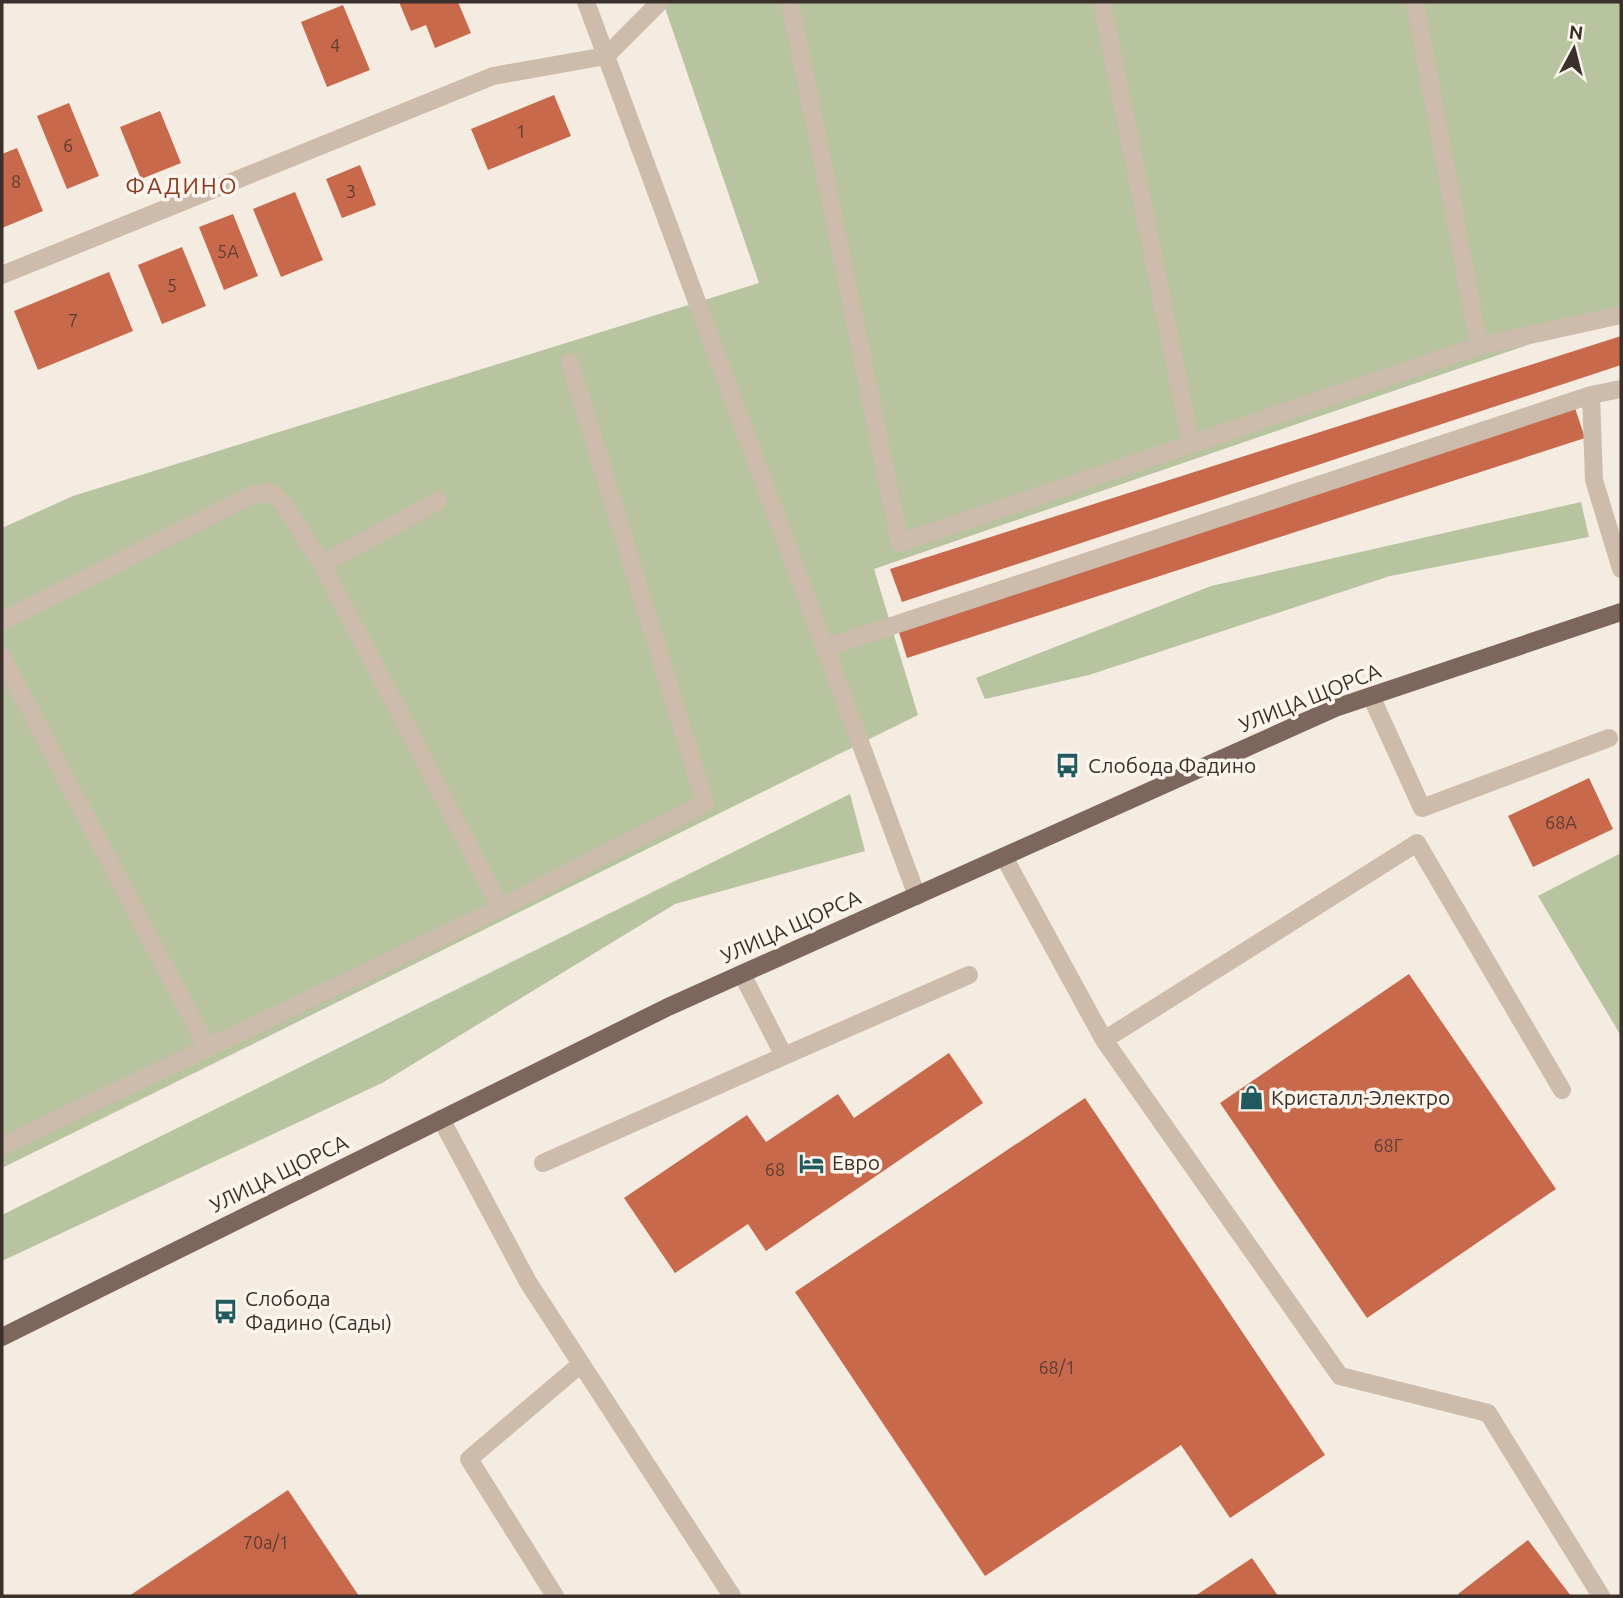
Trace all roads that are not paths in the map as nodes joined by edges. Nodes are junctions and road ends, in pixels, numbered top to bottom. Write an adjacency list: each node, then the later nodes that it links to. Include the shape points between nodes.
1 (586, 2): 6 (street)
2 (660, 2): 6 (street)
3 (790, 2): 13 (street, via 900,543)
4 (1102, 2): 13 (street)
5 (1415, 2): 9 (street)
6 (606, 56): 7 (street, via 494,76); 19 (street)
7 (2, 275)
8 (1621, 315): 9 (street)
9 (1479, 346): 13 (street)
10 (570, 362): 25 (street, via 705,803)
11 (1621, 389): 12 (street)
12 (1591, 395): 16 (street, via 1594,480); 19 (street)
13 (1191, 444)
14 (438, 501): 15 (street)
15 (322, 564): 18 (street, via 271,492 250,496); 25 (street)
16 (1621, 569)
17 (1621, 612): 21 (main road, УЛИЦА ЩОРСА)
18 (2, 621)
19 (825, 648): 24 (street)
20 (2, 657): 29 (street)
21 (1371, 696): 22 (street, via 1422,808); 23 (main road, УЛИЦА ЩОРСА)
22 (1609, 738)
23 (1004, 857): 24 (main road, УЛИЦА ЩОРСА); 28 (street)
24 (917, 896): 26 (main road, УЛИЦА ЩОРСА)
25 (501, 908): 29 (street)
26 (742, 974): 30 (street); 32 (main road, УЛИЦА ЩОРСА)
27 (969, 975): 30 (street)
28 (1104, 1040): 31 (street, via 1417,843); 39 (street, via 1339,1376 1488,1413)
29 (207, 1047): 33 (street)
30 (784, 1056): 34 (street)
31 (1562, 1090)
32 (441, 1119): 35 (main road, УЛИЦА ЩОРСА); 36 (street, via 505,1241)
33 (2, 1146)
34 (543, 1163)
35 (2, 1337)
36 (581, 1364): 37 (street, via 469,1459); 38 (street)
37 (555, 1596)
38 (732, 1596)
39 (1601, 1596)

